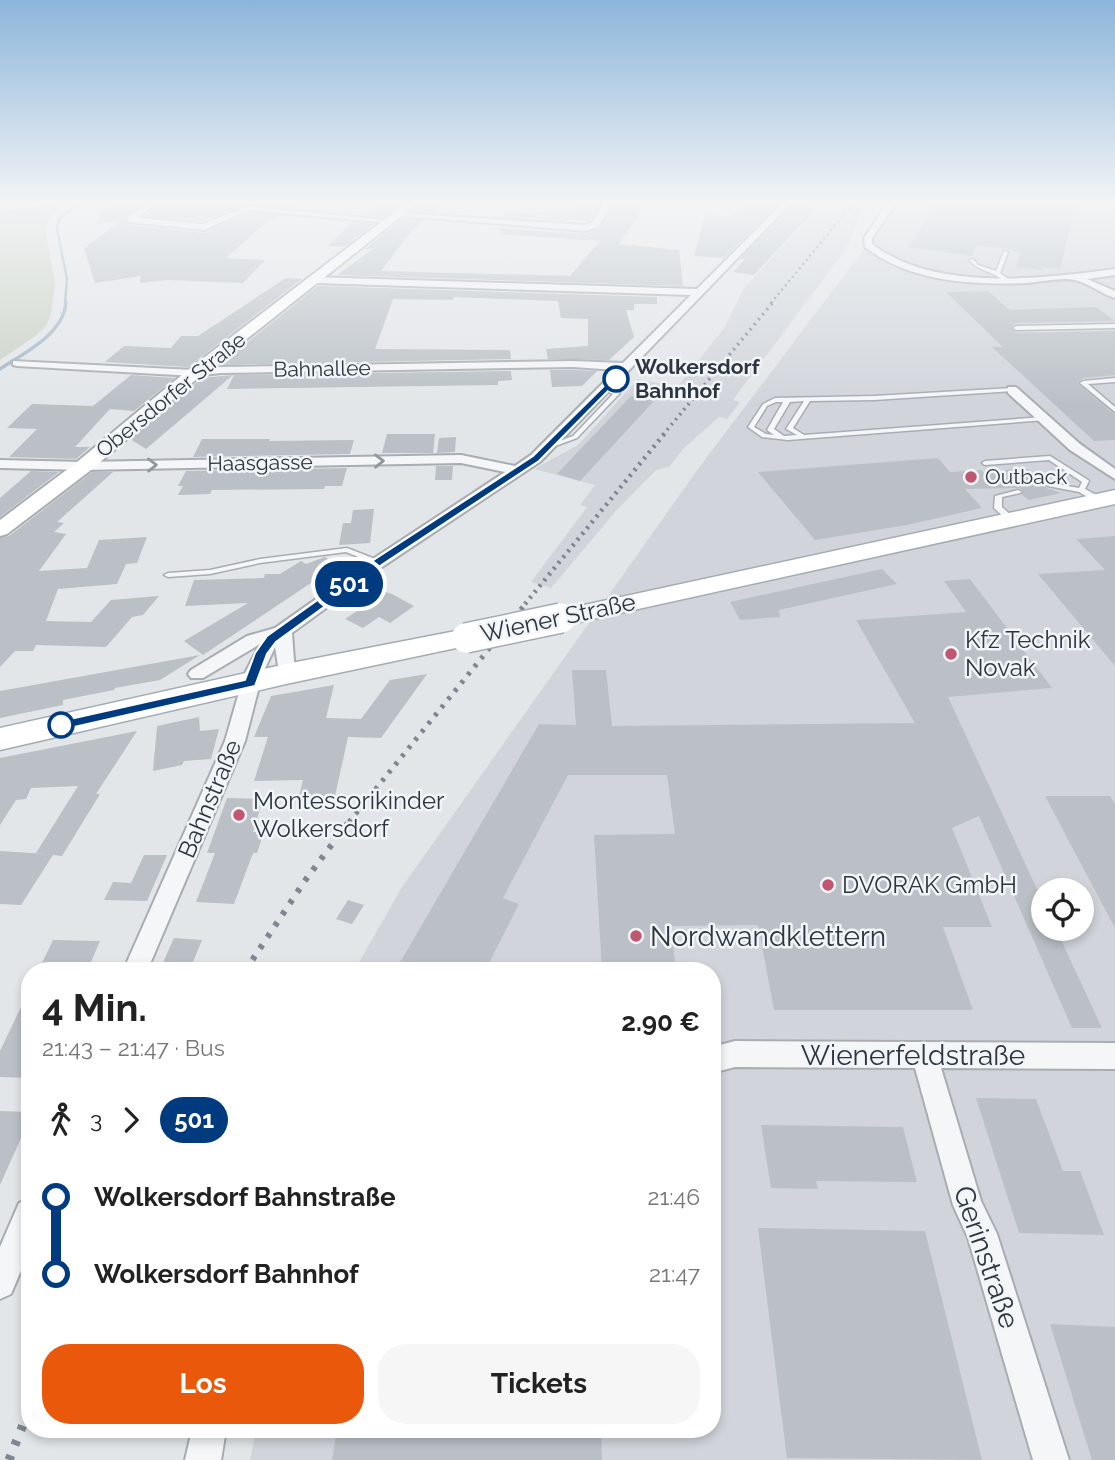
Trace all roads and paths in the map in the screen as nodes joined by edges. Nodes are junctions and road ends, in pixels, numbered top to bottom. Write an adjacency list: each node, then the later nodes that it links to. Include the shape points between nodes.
1 (329, 268): 9 (main road, Obersdorfer Straße)
2 (723, 268): 10 (street, Bahnstraße)
3 (913, 268): 7 (street, via 974,279)
4 (981, 268): 7 (lane)
5 (1003, 268): 7 (lane)
6 (1115, 272): 8 (street)
7 (1002, 277): 8 (street)
8 (1077, 278): 11 (street)
9 (314, 280): 10 (street); 16 (main road, Obersdorfer Straße)
10 (700, 292): 15 (street, Bahnstraße)
11 (1115, 295)
12 (1115, 326): 13 (lane)
13 (1016, 328)
14 (17, 363): 16 (street, Bahnallee)
15 (627, 368): 16 (street, Bahnallee, via 573,364); 28 (street, Bahnstraße, via 594,409)
16 (194, 373): 27 (main road, Obersdorfer Straße)
17 (1115, 380): 21 (lane, via 1083,383)
18 (1012, 390): 20 (lane); 22 (street)
19 (788, 398): 20 (lane); 24 (lane, via 770,430); 24 (lane, via 765,405 751,427 764,436)
20 (808, 400): 23 (lane, via 789,429)
21 (1115, 410)
22 (1044, 419): 23 (lane); 29 (street)
23 (806, 436): 24 (lane)
24 (788, 438)
25 (985, 463): 32 (lane, via 1050,458)
26 (0, 464): 27 (street, Haasgasse)
27 (84, 466): 28 (street, Haasgasse, one-way to 28, via 461,459); 34 (main road, Obersdorfer Straße)
28 (519, 471): 35 (street, Bahnstraße)
29 (1115, 475)
30 (1050, 485): 32 (lane)
31 (1018, 492): 33 (lane, via 999,496 998,508)
32 (1099, 495): 33 (main road, Wiener Straße)
33 (1011, 519): 39 (main road, Wiener Straße, bridge)
34 (0, 530)
35 (379, 562): 36 (lane, via 347,550); 37 (street, Bahnstraße)
36 (168, 575)
37 (284, 631): 38 (street, Bahnstraße, via 253,640); 39 (street); 40 (street, Bahnstraße, via 261,653)
38 (197, 674)
39 (286, 674): 40 (main road, Wiener Straße)
40 (250, 683): 41 (main road, Wiener Straße); 42 (street, Bahnstraße, via 235,741)
41 (0, 739)
42 (139, 962)
43 (924, 1055): 44 (street, Wienerfeldstraße); 45 (street, Wienerfeldstraße); 50 (street, Gerinstraße)
44 (1115, 1056)
45 (721, 1058)
46 (21, 1235): 47 (street)
47 (0, 1283)
48 (207, 1438): 49 (street)
49 (203, 1460)
50 (1051, 1460)

